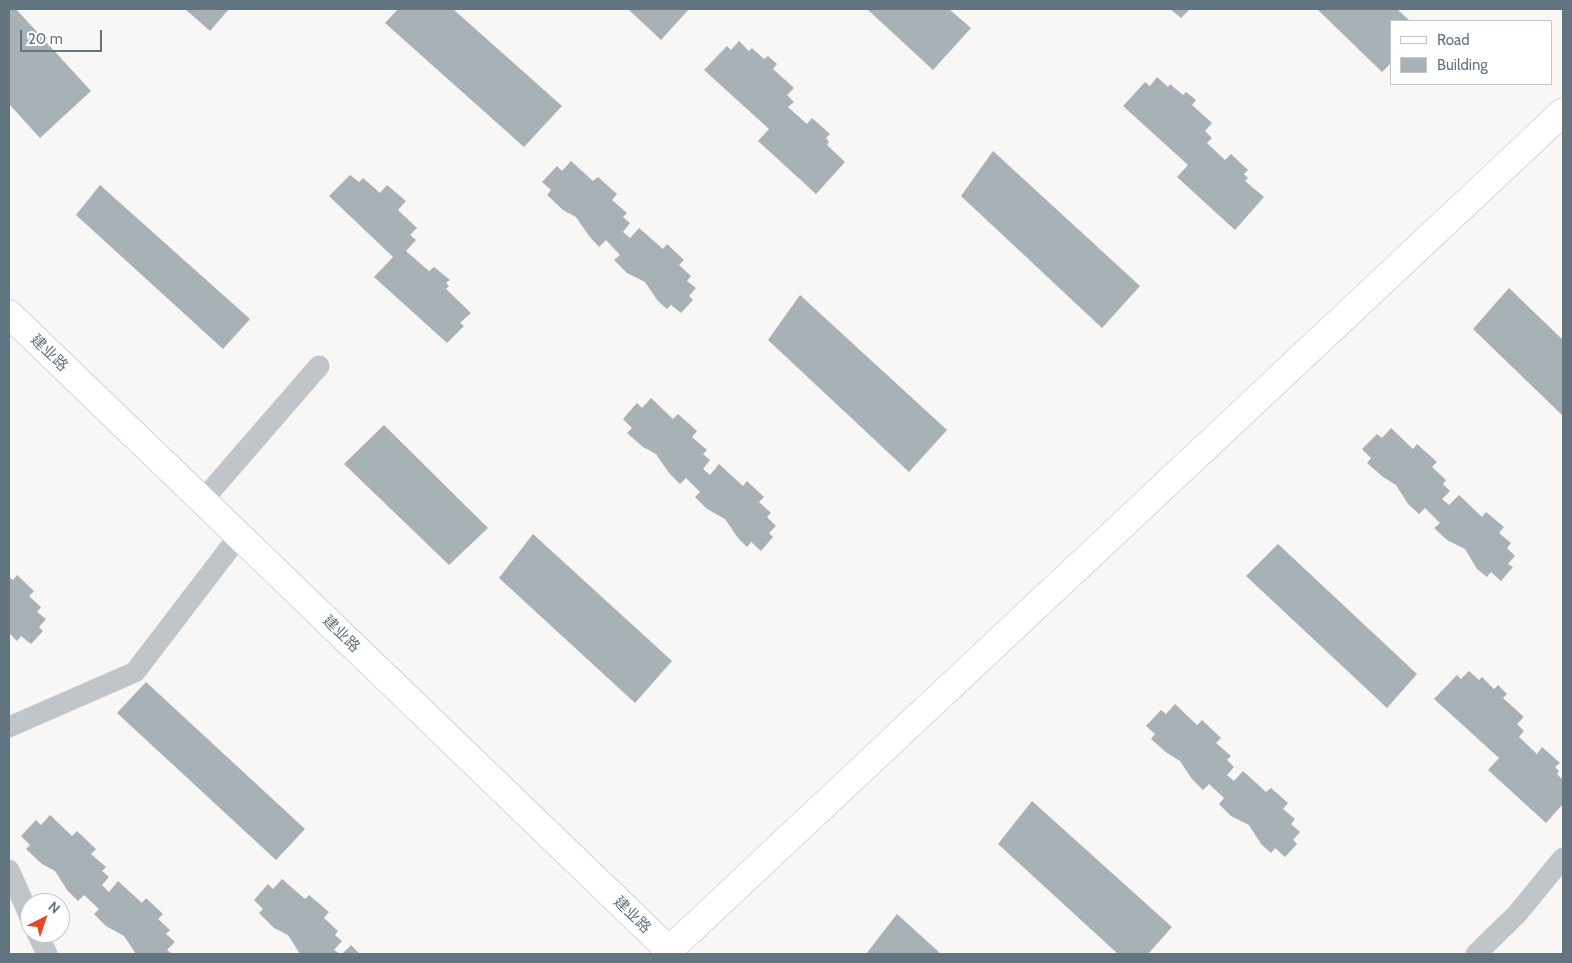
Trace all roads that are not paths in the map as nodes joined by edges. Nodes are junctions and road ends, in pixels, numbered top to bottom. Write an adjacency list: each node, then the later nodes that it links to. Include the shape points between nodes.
1 (1563, 112): 10 (street)
2 (9, 314): 4 (street, 建业路)
3 (319, 366): 4 (street)
4 (202, 501): 5 (street, 建业路)
5 (239, 536): 6 (street, via 134,672); 10 (street, 建业路)
6 (9, 727)
7 (1563, 858): 11 (street, via 1517,914)
8 (9, 870): 9 (street)
9 (20, 895)
10 (669, 953)
11 (1476, 954)

